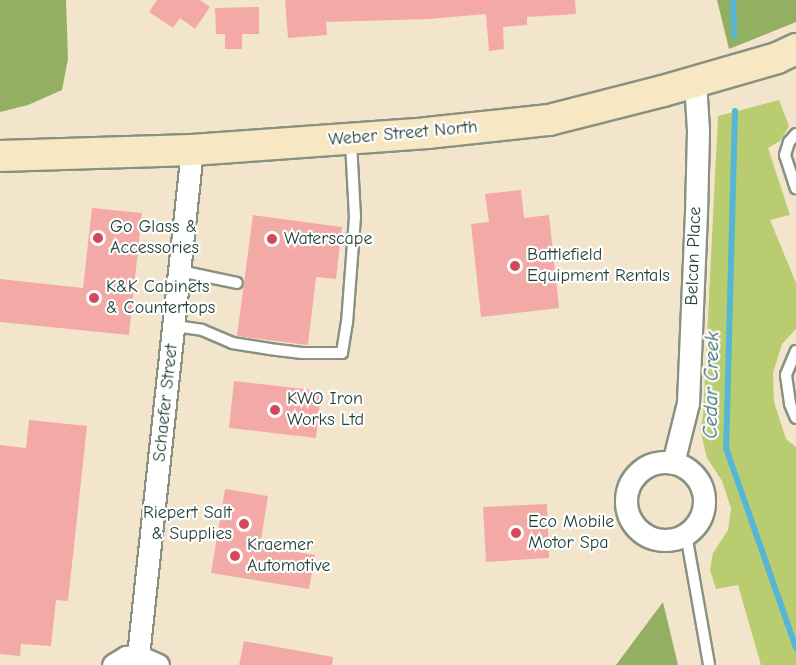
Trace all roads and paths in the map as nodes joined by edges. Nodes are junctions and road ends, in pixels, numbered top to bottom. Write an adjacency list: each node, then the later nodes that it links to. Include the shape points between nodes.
1 (796, 49): 2 (main road, Weber Street North)
2 (695, 82): 4 (main road, Weber Street North, via 549,120); 13 (street, Belcan Place, via 698,130 688,403)
3 (796, 134): 7 (lane, via 785,155)
4 (351, 138): 5 (main road, Weber Street North); 10 (lane, via 355,217 342,353 269,349)
5 (192, 150): 6 (main road, Weber Street North); 8 (street, Schaefer Street)
6 (0, 156)
7 (796, 188)
8 (180, 271): 9 (lane); 10 (street, Schaefer Street)
9 (237, 283)
10 (175, 326): 15 (street, Schaefer Street)
11 (796, 351): 12 (lane, via 786,375)
12 (796, 418)
13 (673, 463): 14 (street, via 693,474 703,494 701,516); 14 (street, via 652,465 634,477 626,508 630,519 645,535 665,540)
14 (686, 534): 18 (lane)
15 (138, 656): 16 (street, via 126,657); 17 (street)
16 (113, 665)
17 (159, 665)
18 (709, 665)

